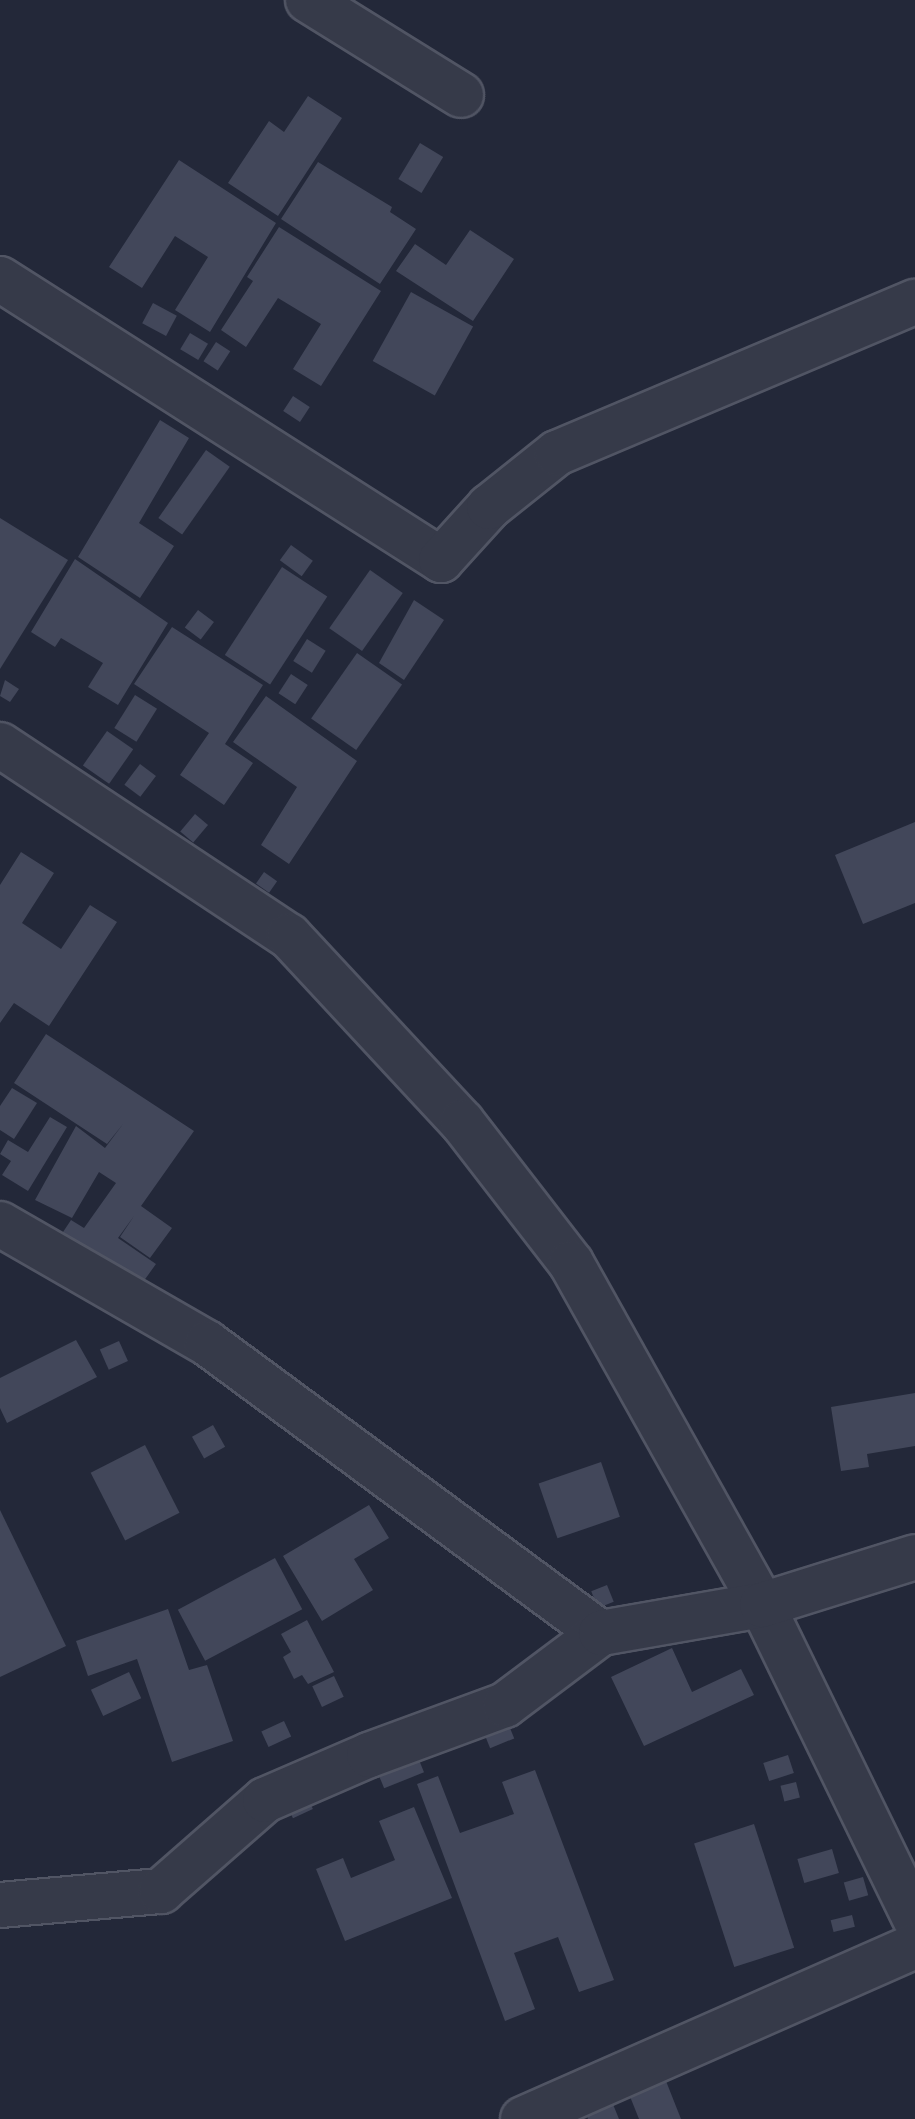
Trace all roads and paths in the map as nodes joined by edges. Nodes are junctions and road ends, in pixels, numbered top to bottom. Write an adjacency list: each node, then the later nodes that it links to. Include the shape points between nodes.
1 (308, 0): 2 (street)
2 (461, 95)
3 (0, 279): 4 (street, via 441,560 489,507 557,453)
4 (915, 302)
5 (0, 745): 8 (street, via 289,936 462,1122 571,1263)
6 (0, 1224): 9 (street, via 207,1343)
7 (915, 1557): 8 (street)
8 (762, 1605): 9 (street); 11 (street)
9 (601, 1633): 10 (street, via 505,1705 265,1800 161,1891)
10 (0, 1905)
11 (915, 1919)
12 (915, 1946): 13 (street)
13 (523, 2119)

